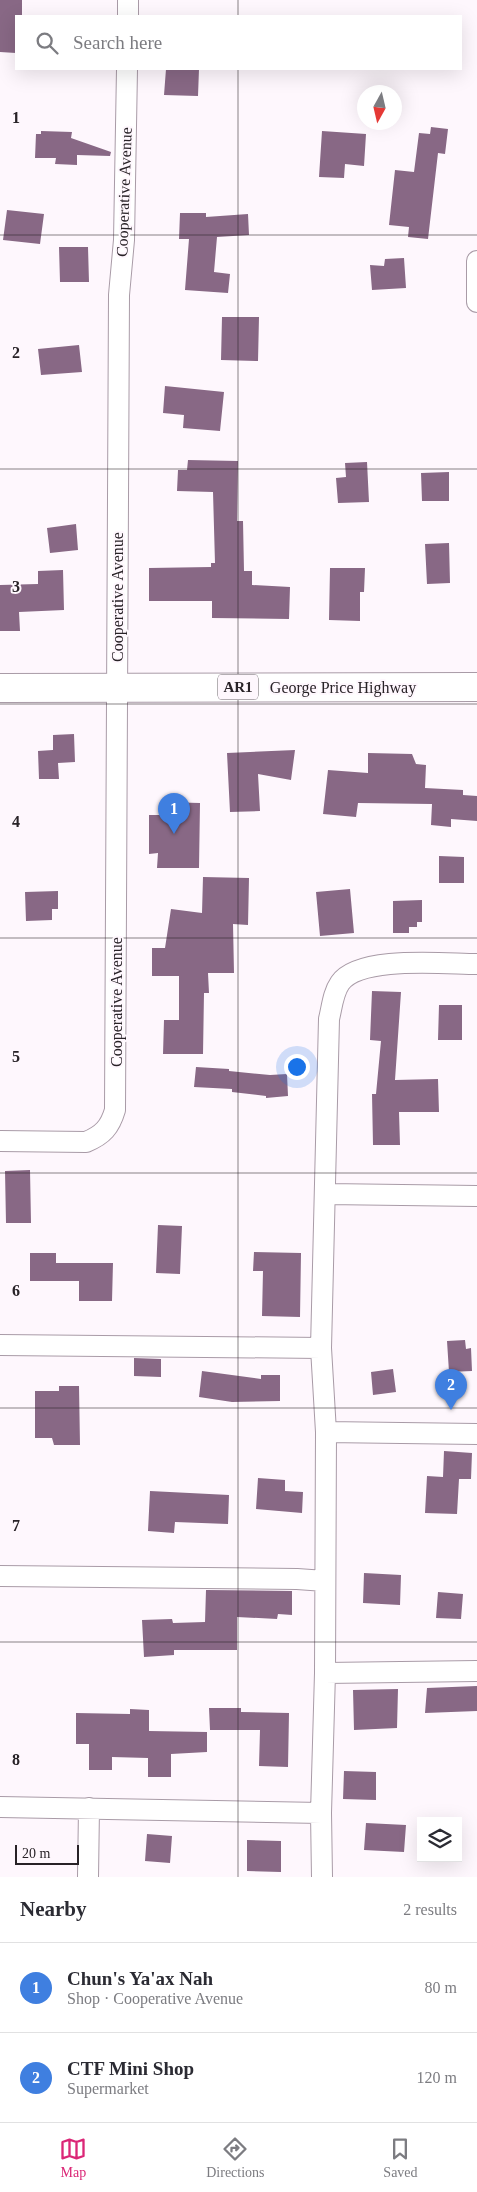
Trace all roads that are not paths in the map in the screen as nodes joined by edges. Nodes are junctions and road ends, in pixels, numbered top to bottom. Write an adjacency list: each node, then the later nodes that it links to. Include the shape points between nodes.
1 (128, 0): 2 (street)
2 (128, 15)
3 (127, 70): 6 (street, Cooperative Avenue, via 120,295)
4 (477, 261): 5 (street)
5 (477, 302)
6 (117, 687): 7 (highway, George Price Highway / AR1); 8 (highway, George Price Highway / AR1); 10 (street, Cooperative Avenue, via 115,1110 110,1124 99,1137 86,1142)
7 (477, 687)
8 (0, 688)
9 (477, 964): 11 (street, via 373,965 354,970 341,982 330,1019)
10 (0, 1141)
11 (327, 1194): 12 (street); 14 (street)
12 (477, 1196)
13 (0, 1345): 14 (street)
14 (322, 1348): 15 (street)
15 (326, 1432): 16 (street); 18 (street)
16 (477, 1434)
17 (0, 1576): 18 (street)
18 (324, 1581): 20 (street)
19 (477, 1671): 20 (street)
20 (325, 1673): 23 (street)
21 (0, 1807): 22 (street)
22 (89, 1808): 23 (street); 24 (street)
23 (321, 1813): 25 (street)
24 (88, 1877)
25 (322, 1877)

